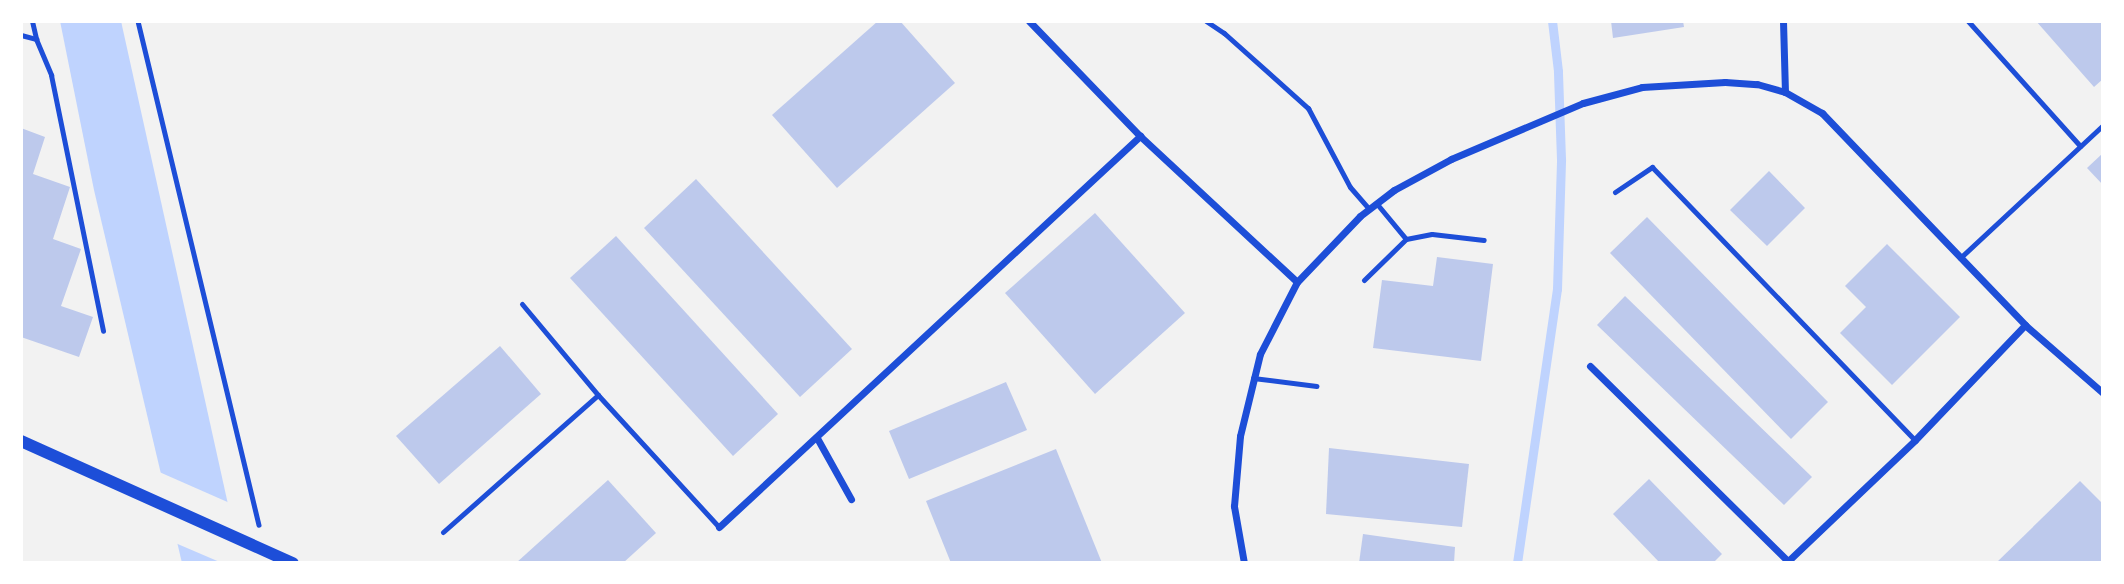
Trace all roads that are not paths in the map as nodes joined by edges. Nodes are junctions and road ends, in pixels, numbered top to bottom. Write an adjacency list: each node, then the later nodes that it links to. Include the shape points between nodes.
1 (32, 21): 7 (lane)
2 (1029, 21): 10 (street)
3 (1206, 21): 14 (lane, via 1308,108 1350,187)
4 (1783, 21): 8 (street)
5 (1968, 21): 11 (lane)
6 (21, 35): 7 (lane)
7 (36, 39): 22 (lane, via 51,75)
8 (1785, 92): 13 (street, via 1757,84 1676,84 1642,87 1583,103 1451,159); 17 (street, via 1822,113)
9 (2103, 125): 11 (lane)
10 (1140, 136): 19 (street); 28 (street)
11 (2080, 146): 17 (lane)
12 (1615, 192): 29 (lane, via 1652,167)
13 (1377, 204): 14 (street); 15 (lane)
14 (1369, 209): 19 (street)
15 (1406, 239): 16 (lane, via 1433,234); 18 (lane)
16 (1484, 240)
17 (1960, 258): 21 (street)
18 (1364, 280)
19 (1297, 282): 24 (street, via 1276,317)
20 (522, 304): 27 (lane)
21 (2025, 325): 26 (street); 29 (street)
22 (103, 331)
23 (1590, 366): 35 (street)
24 (1253, 378): 25 (lane); 36 (street, via 1240,436 1234,506)
25 (1316, 386)
26 (2103, 393)
27 (598, 395): 32 (lane); 33 (lane)
28 (817, 438): 31 (street); 32 (street)
29 (1915, 440): 35 (street)
30 (21, 441): 34 (street)
31 (851, 499)
32 (719, 527)
33 (443, 532)
34 (292, 562)
35 (1787, 562)
36 (1244, 563)

